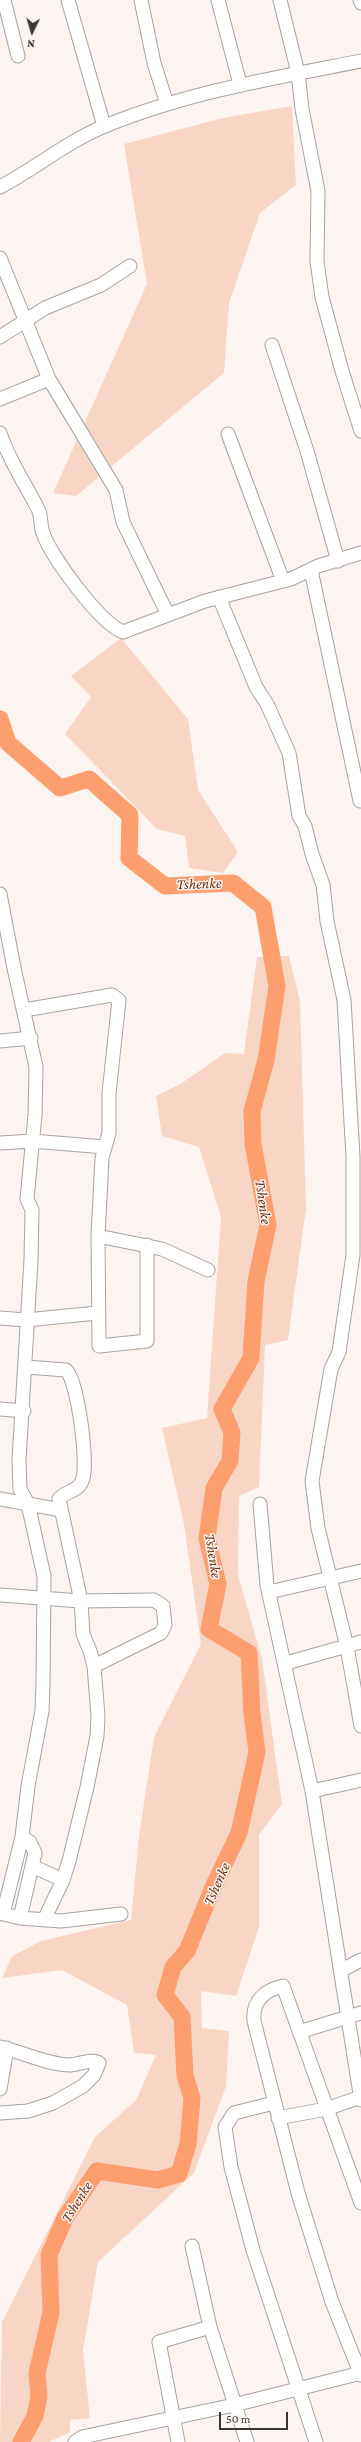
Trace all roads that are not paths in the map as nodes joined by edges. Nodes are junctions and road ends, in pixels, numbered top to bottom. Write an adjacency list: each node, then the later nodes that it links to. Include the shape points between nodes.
1 (4, 0): 6 (street)
2 (68, 0): 11 (street)
3 (141, 0): 10 (street, via 154,63)
4 (218, 0): 9 (street)
5 (280, 0): 8 (street)
6 (18, 56)
7 (361, 62): 8 (street)
8 (298, 73): 9 (street); 20 (street, via 302,109 318,191 317,262 322,297)
9 (240, 84): 10 (street)
10 (167, 104): 11 (street)
11 (104, 126): 12 (street)
12 (0, 187)
13 (0, 258): 15 (street)
14 (130, 266): 15 (street, via 114,278 55,303)
15 (26, 320): 16 (street); 18 (street)
16 (0, 337)
17 (272, 345): 24 (street, via 307,451)
18 (49, 379): 19 (street); 28 (street, via 116,490 123,522)
19 (0, 399)
20 (361, 431)
21 (0, 433): 28 (street, via 8,457 39,511 43,533 52,553 101,615 123,632)
22 (228, 434): 26 (street)
23 (361, 553): 24 (street)
24 (338, 561): 25 (street)
25 (311, 570): 26 (street); 29 (street)
26 (283, 581): 27 (street)
27 (219, 597): 28 (street); 51 (street, via 256,687 267,704 289,753 299,816 305,826 324,885 327,921 344,1000 353,1157 353,1255 339,1352 331,1369 312,1481 318,1528)
28 (168, 615)
29 (360, 801)
30 (0, 894): 31 (street)
31 (24, 1010): 32 (street); 36 (street, via 112,995 118,997 109,1100 109,1133)
32 (31, 1038): 33 (street); 34 (street, via 37,1081)
33 (0, 1041)
34 (32, 1141): 35 (street); 36 (street); 42 (street, via 27,1199 32,1210 32,1260)
35 (0, 1143)
36 (104, 1147): 37 (street)
37 (98, 1236): 38 (street); 40 (street)
38 (147, 1245): 39 (street); 40 (street, via 147,1341 99,1346)
39 (208, 1270)
40 (97, 1312): 42 (street)
41 (0, 1318): 42 (street)
42 (26, 1320): 43 (street)
43 (26, 1367): 45 (street); 49 (street, via 62,1369 68,1372 72,1379 86,1454 85,1473 78,1487 59,1499)
44 (0, 1410): 45 (street)
45 (24, 1411): 47 (street, via 19,1460 20,1489)
46 (0, 1499): 47 (street)
47 (28, 1504): 49 (street); 54 (street, via 40,1555)
48 (260, 1504): 52 (street)
49 (61, 1510): 55 (street)
50 (361, 1571): 51 (street)
51 (329, 1578): 52 (street); 57 (street)
52 (270, 1592): 58 (street)
53 (0, 1595): 54 (street)
54 (46, 1599): 55 (street); 63 (street, via 42,1711 28,1786)
55 (80, 1601): 59 (street, via 83,1634); 59 (street, via 154,1600 164,1606 165,1629 161,1633)
56 (361, 1642): 57 (street)
57 (347, 1647): 58 (street); 60 (street)
58 (286, 1663): 62 (street)
59 (94, 1666): 65 (street, via 97,1736 82,1812)
60 (361, 1726)
61 (361, 1780): 62 (street)
62 (312, 1791): 71 (street)
63 (22, 1837): 64 (street, via 34,1847 35,1860); 66 (street)
64 (32, 1866): 65 (street); 68 (street)
65 (63, 1880): 69 (street)
66 (2, 1913): 68 (street)
67 (121, 1914): 69 (street, via 75,1920)
68 (20, 1918): 69 (street)
69 (44, 1920)
70 (361, 1960): 71 (street)
71 (342, 1970): 73 (street)
72 (361, 2014): 73 (street)
73 (348, 2016): 74 (street); 77 (street)
74 (299, 2032): 78 (street, via 283,1986 265,1992 254,2008 253,2017); 79 (street)
75 (3, 2048): 76 (street); 80 (street, via 68,2065 94,2061 99,2063 94,2075 83,2086 55,2102 28,2111)
76 (0, 2090)
77 (361, 2098): 79 (street)
78 (274, 2103): 81 (street); 86 (street, via 238,2111 230,2117 225,2127 231,2167 253,2250)
79 (326, 2109): 81 (street); 82 (street)
80 (0, 2113)
81 (278, 2118): 85 (street, via 332,2302)
82 (361, 2203)
83 (192, 2246): 84 (street)
84 (210, 2327): 87 (street); 88 (street, via 159,2342)
85 (361, 2374): 86 (street)
86 (298, 2388): 87 (street); 93 (street)
87 (234, 2405): 88 (street); 92 (street)
88 (173, 2418): 89 (street); 91 (street)
89 (114, 2437): 90 (street, via 82,2437)
90 (75, 2442)
91 (178, 2442)
92 (246, 2442)
93 (316, 2442)

